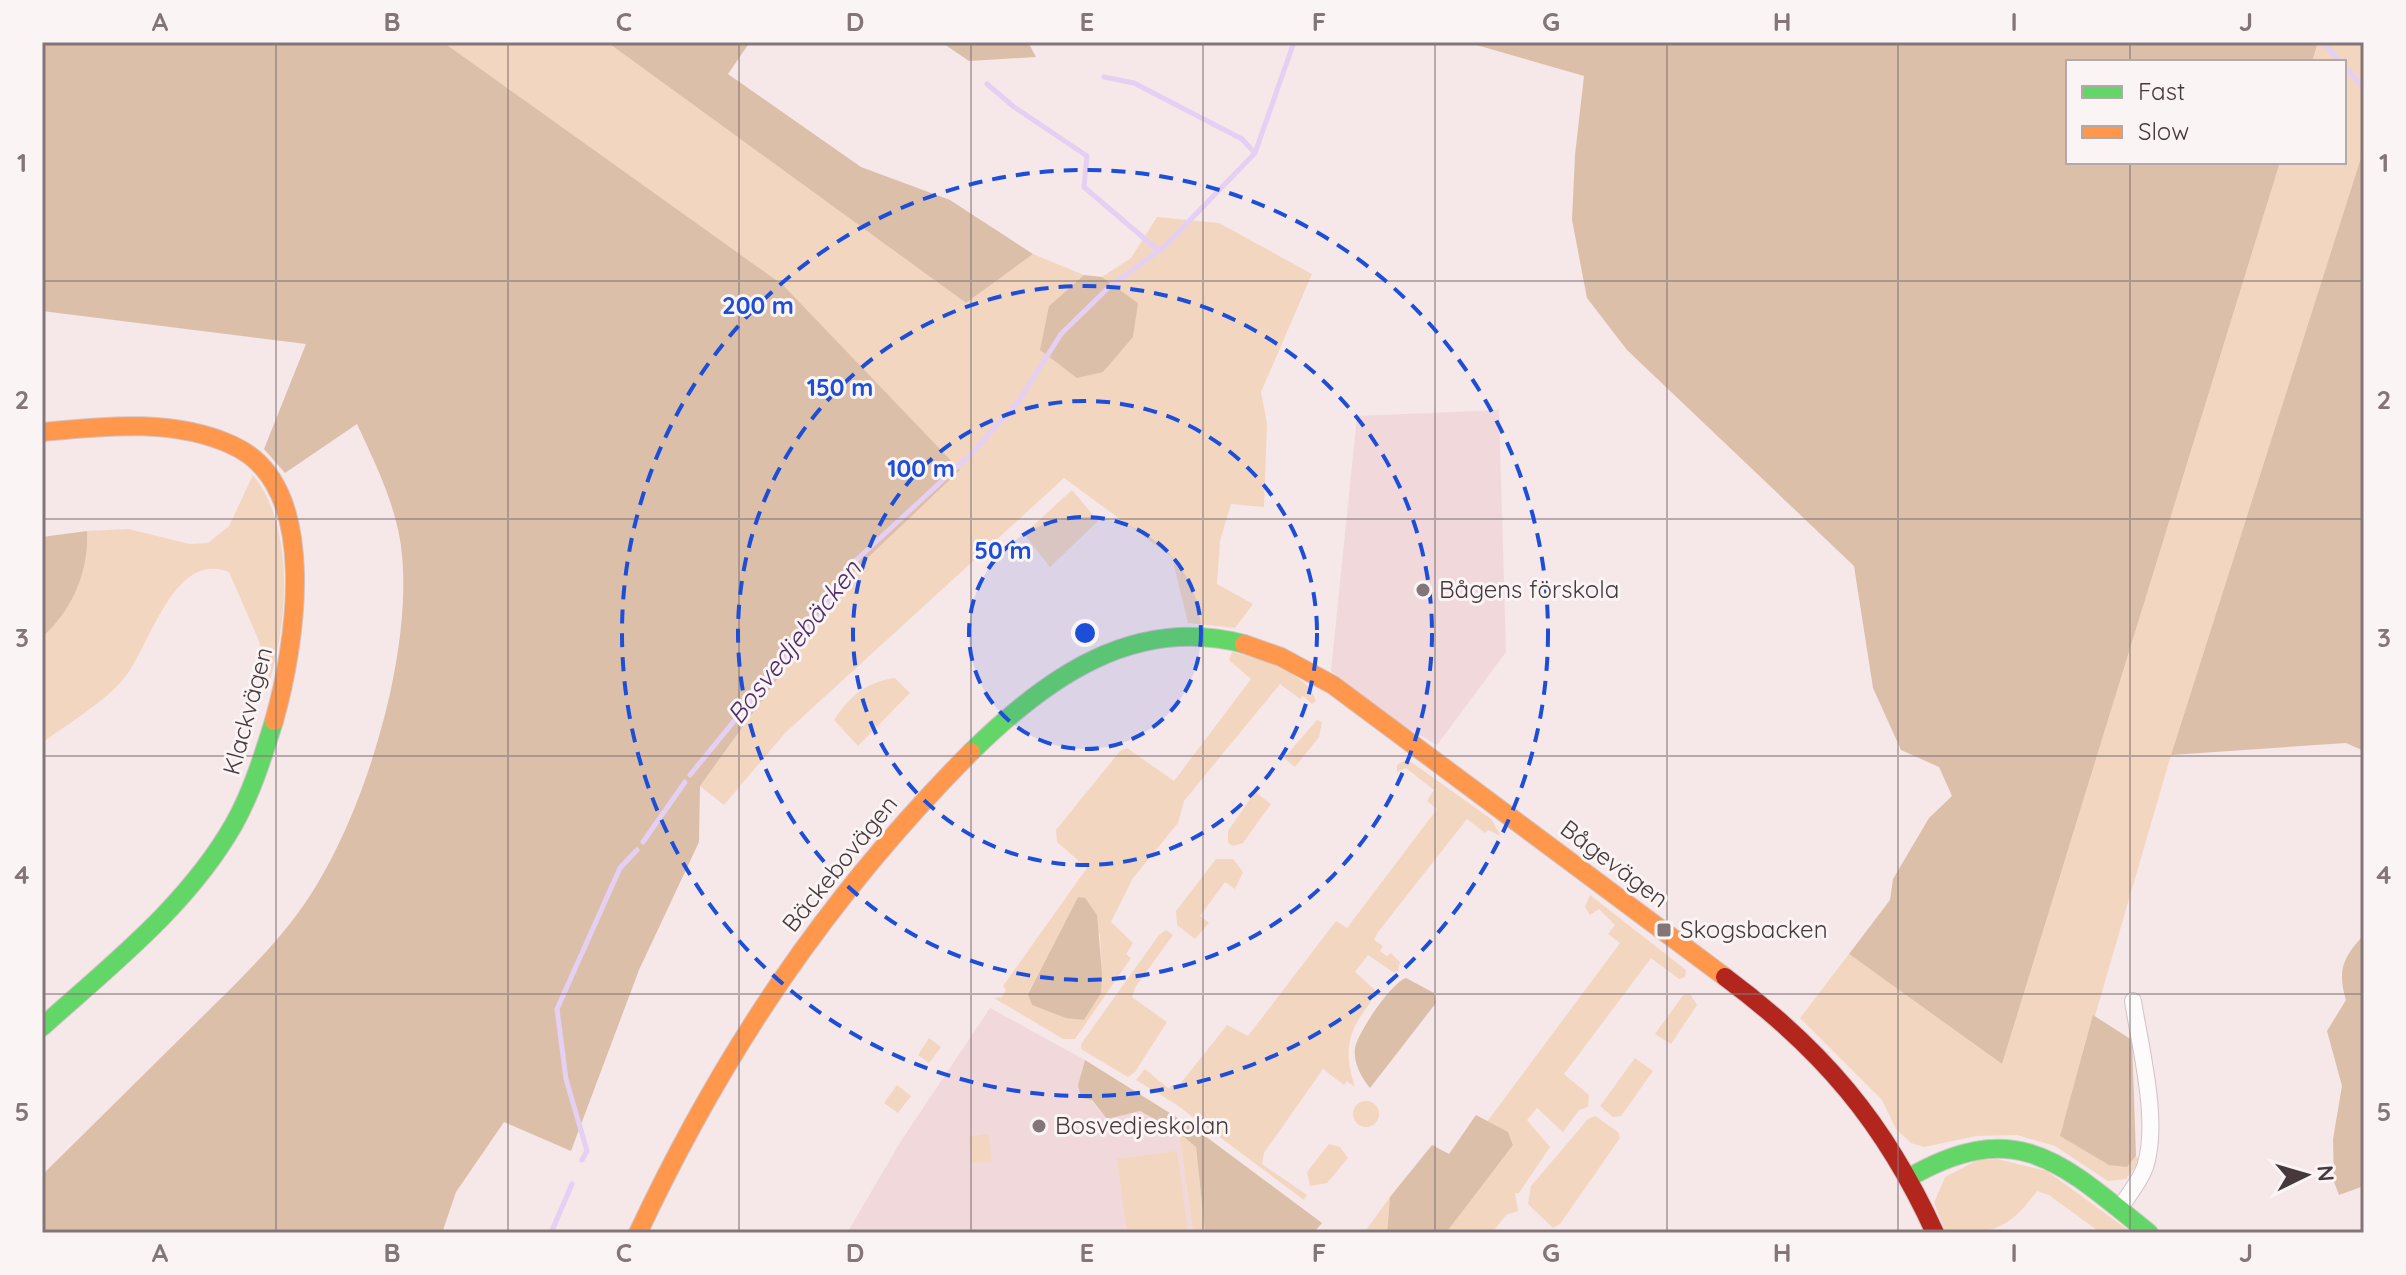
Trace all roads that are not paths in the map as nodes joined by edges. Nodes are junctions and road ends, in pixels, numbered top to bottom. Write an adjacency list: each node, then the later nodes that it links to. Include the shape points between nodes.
1 (42, 432): 4 (street, Klackvägen, via 138,425 183,430 238,448 259,462 287,520 295,607 280,704 239,817 215,856 175,902)
2 (1183, 636): 5 (street, Bågevägen, via 1246,643 1293,660 1463,780 1819,1051 1875,1119); 7 (street, Bäckebovägen, via 1139,642 1078,665 1007,718 931,793 840,897 760,1005 693,1120)
3 (2133, 1001): 6 (street, via 2151,1146 2144,1170)
4 (42, 1027)
5 (1910, 1177): 6 (street, via 1976,1148 2016,1149 2051,1161); 8 (street, Bågevägen)
6 (2119, 1209): 9 (street)
7 (638, 1233)
8 (1935, 1233)
9 (2149, 1233)

